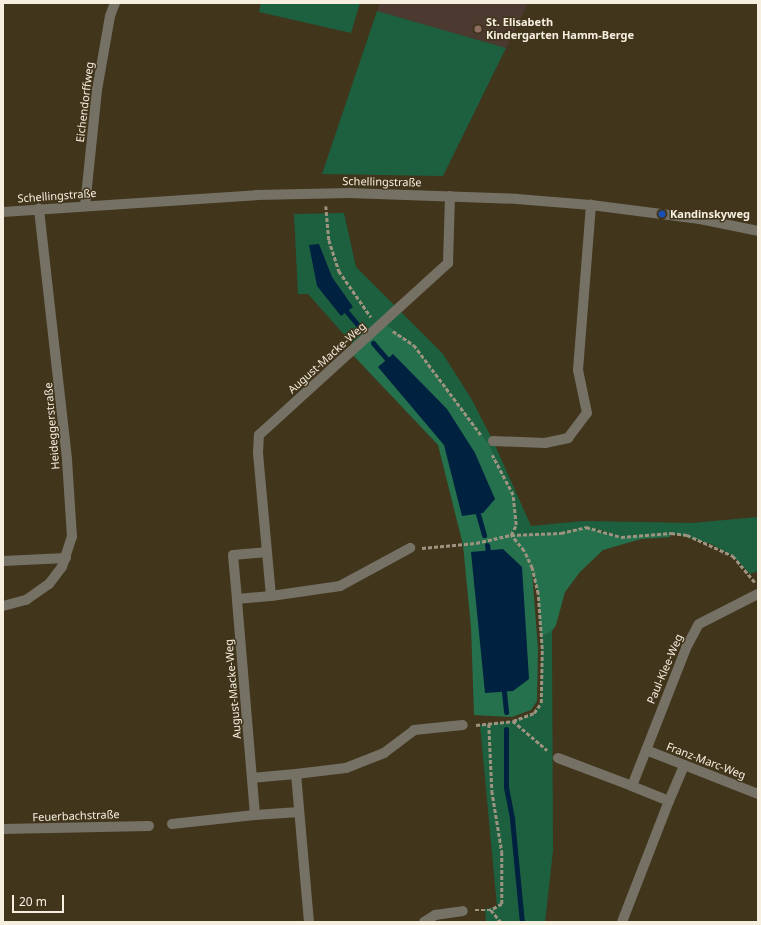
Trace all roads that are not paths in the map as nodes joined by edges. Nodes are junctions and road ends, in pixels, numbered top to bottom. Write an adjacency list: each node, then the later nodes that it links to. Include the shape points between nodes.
1 (115, 3): 3 (street, Eichendorffweg, via 110,16 97,90)
2 (450, 196): 3 (street, Schellingstraße, via 327,193); 4 (street, Schellingstraße); 10 (street, August-Macke-Weg, via 448,263 260,435 258,453)
3 (85, 206): 5 (street, Schellingstraße)
4 (591, 206): 7 (street, Schellingstraße, via 700,219); 8 (street, via 578,370 587,413 568,438 545,442)
5 (40, 210): 6 (street, Schellingstraße); 11 (street, Heideggerstraße, via 67,459 72,537)
6 (3, 212)
7 (758, 231)
8 (490, 444)
9 (410, 548): 14 (street, via 340,586)
10 (266, 552): 14 (street, August-Macke-Weg); 15 (street, August-Macke-Weg, via 233,556)
11 (66, 558): 12 (street); 16 (street, Heideggerstraße, via 56,576 38,593 26,600)
12 (3, 562)
13 (758, 594): 18 (street, Paul-Klee-Weg, via 699,624 686,648)
14 (271, 596): 15 (street)
15 (237, 599): 22 (street, August-Macke-Weg)
16 (3, 606)
17 (463, 725): 21 (street, via 414,730 384,753 346,768)
18 (646, 750): 20 (street, Franz-Marc-Weg); 23 (street, Paul-Klee-Weg)
19 (558, 758): 23 (street)
20 (684, 765): 24 (street, Franz-Marc-Weg); 25 (street)
21 (296, 774): 22 (street); 26 (street)
22 (252, 778): 27 (street, August-Macke-Weg)
23 (632, 786): 25 (street)
24 (758, 794)
25 (669, 801): 34 (street)
26 (299, 812): 27 (street); 32 (street)
27 (255, 816): 28 (street)
28 (172, 824)
29 (149, 826): 30 (street, Feuerbachstraße)
30 (3, 829)
31 (463, 911): 33 (street, via 435,915)
32 (309, 922)
33 (424, 922)
34 (622, 922)

